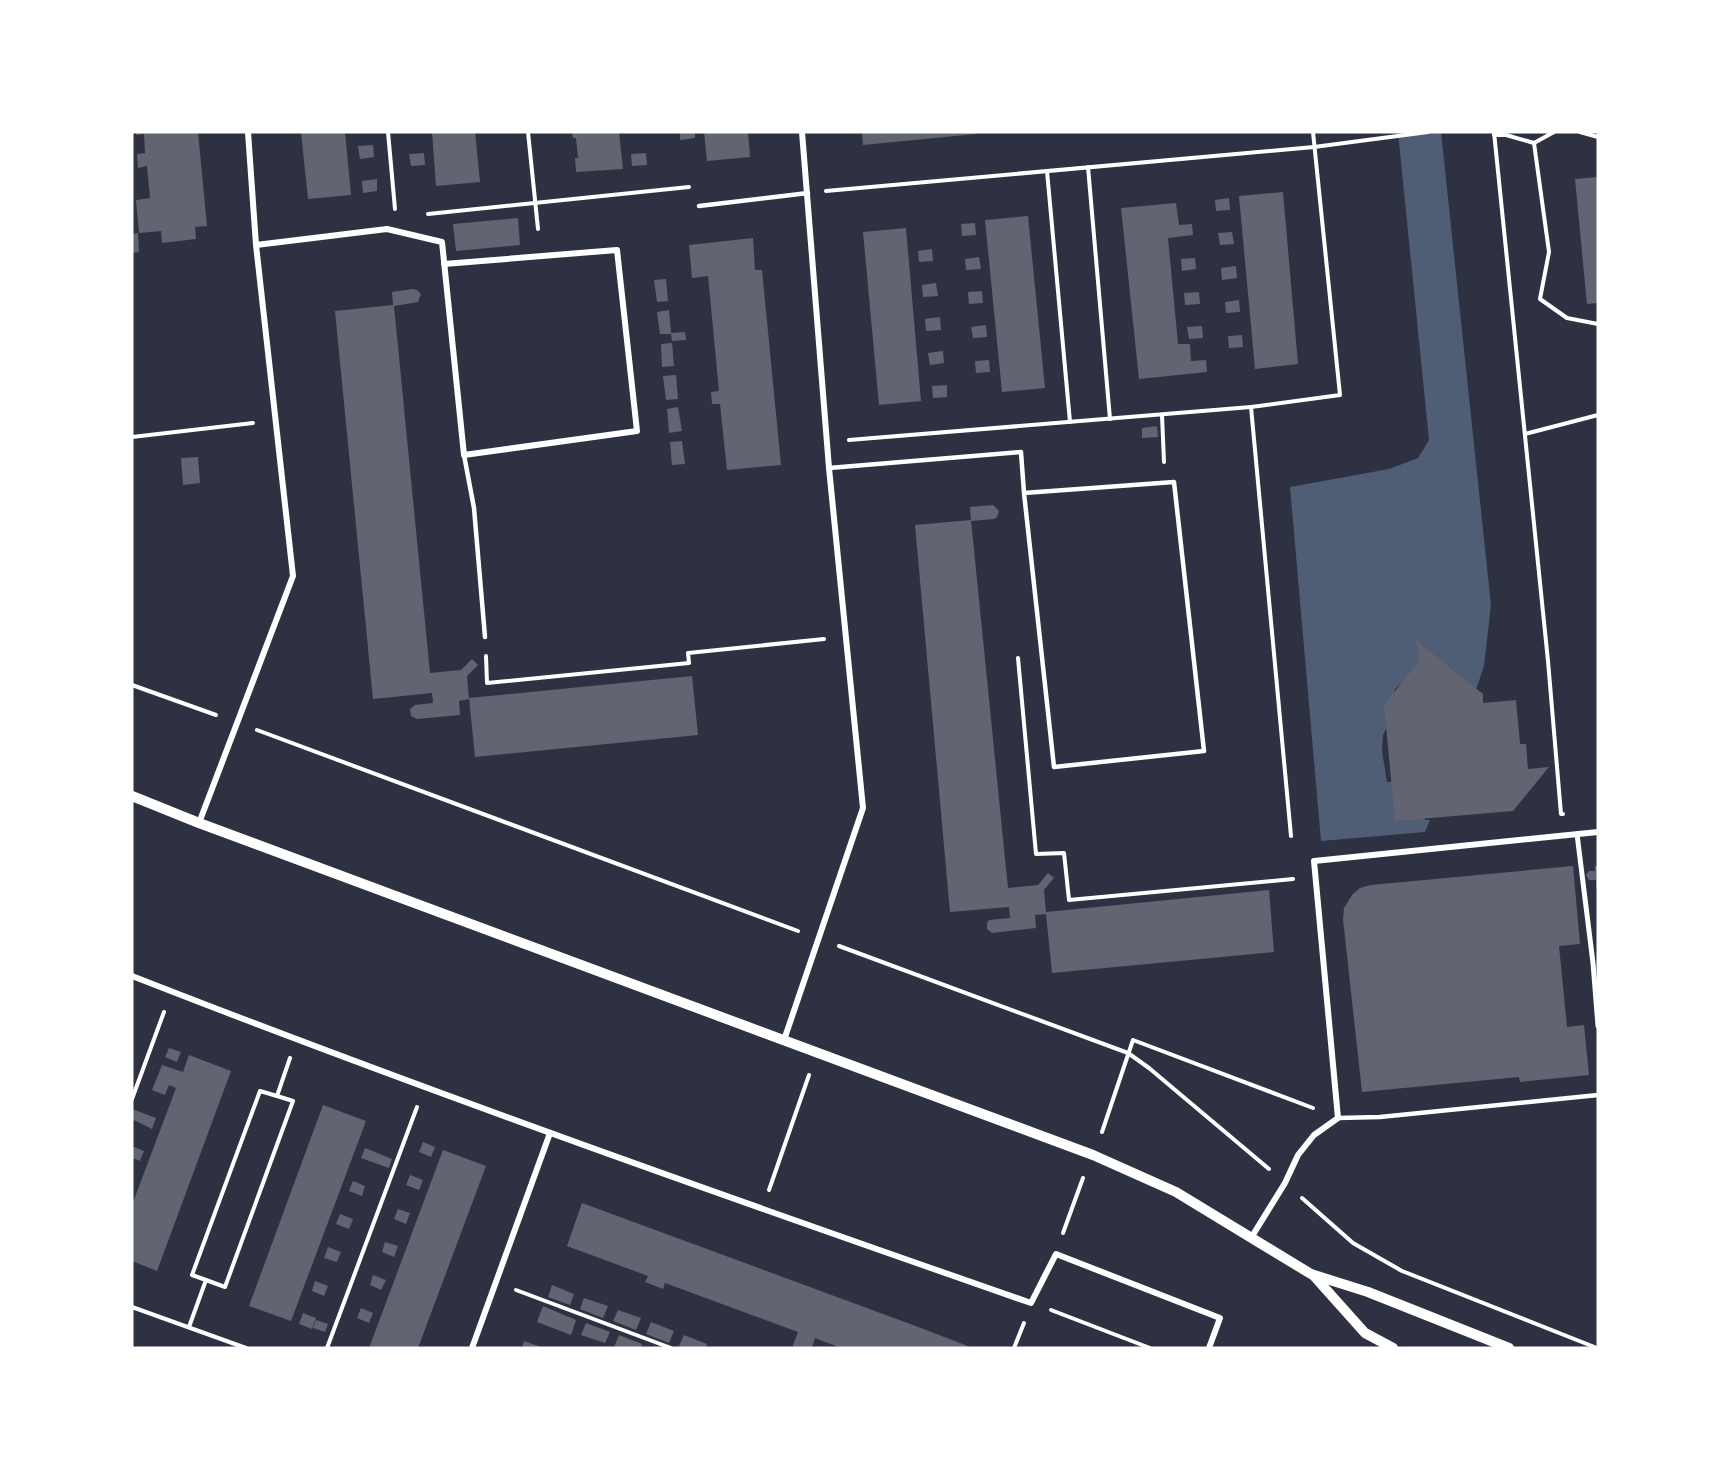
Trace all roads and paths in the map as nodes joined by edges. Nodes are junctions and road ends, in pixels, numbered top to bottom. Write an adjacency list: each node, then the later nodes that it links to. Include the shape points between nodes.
1 (248, 132): 22 (street)
2 (388, 132): 19 (path)
3 (528, 132): 17 (path)
4 (802, 132): 16 (street)
5 (1313, 132): 12 (path)
6 (1428, 132): 12 (path)
7 (1554, 132): 11 (path)
8 (1580, 132): 10 (path)
9 (1494, 133): 11 (path); 31 (path)
10 (1598, 138)
11 (1534, 143): 24 (path, via 1549,252 1540,298 1567,318)
12 (1314, 147): 13 (path); 25 (path, via 1340,395)
13 (1088, 167): 14 (path); 28 (path)
14 (1047, 171): 16 (path); 30 (path)
15 (700, 186): 17 (path)
16 (808, 193): 18 (lane); 33 (street)
17 (535, 203): 19 (path); 21 (path)
18 (699, 206)
19 (396, 218): 20 (path)
20 (387, 229): 22 (street); 23 (street, via 442,242)
21 (538, 229)
22 (256, 245): 29 (street)
23 (444, 264): 34 (street); 34 (street, via 617,250 636,431)
24 (1598, 324)
25 (1251, 407): 26 (path); 46 (path)
26 (1162, 415): 28 (path); 36 (path)
27 (1598, 416): 31 (path)
28 (1110, 419): 30 (path)
29 (276, 421): 32 (path); 41 (street, via 293,576)
30 (1070, 422): 33 (path)
31 (1525, 434): 45 (path, via 1561,814 1576,814)
32 (132, 437)
33 (827, 442): 35 (street)
34 (464, 455): 38 (lane, via 474,508)
35 (829, 468): 37 (lane, via 1021,452); 39 (street)
36 (1165, 482): 37 (lane); 37 (lane, via 1174,482 1204,751 1054,767)
37 (1024, 493)
38 (485, 637): 39 (path, via 488,683 688,663 688,653)
39 (846, 637): 47 (street, via 863,808)
40 (132, 685): 41 (path)
41 (237, 723): 43 (street); 47 (path)
42 (132, 796): 43 (street)
43 (200, 823): 53 (street)
44 (1598, 832): 45 (street)
45 (1577, 834): 48 (street); 60 (street, via 1314,861)
46 (1291, 836)
47 (820, 939): 53 (street); 55 (path)
48 (1595, 963): 51 (street)
49 (132, 976): 50 (street)
50 (172, 992): 52 (street); 59 (path)
51 (1598, 1026)
52 (296, 1040): 56 (street); 58 (path)
53 (784, 1040): 54 (street)
54 (817, 1052): 65 (path); 66 (street, via 1103,1160 1176,1192)
55 (1128, 1053): 60 (path, via 1133,1040); 62 (path); 64 (path)
56 (425, 1087): 61 (street); 75 (path)
57 (1598, 1095): 60 (lane)
58 (277, 1096): 69 (path, via 260,1091 192,1275); 69 (path, via 293,1101 225,1287)
59 (132, 1098)
60 (1338, 1118): 64 (street, via 1314,1135 1298,1155)
61 (550, 1132): 65 (street); 70 (street)
62 (1102, 1132)
63 (1083, 1178): 67 (path)
64 (1285, 1183): 66 (street); 82 (path, via 1353,1243 1402,1271)
65 (762, 1209): 71 (street)
66 (1251, 1238): 68 (street)
67 (1056, 1254): 71 (street); 79 (street, via 1220,1318)
68 (1311, 1274): 80 (street, via 1365,1334); 81 (street, via 1368,1292)
69 (206, 1280): 73 (path)
70 (496, 1283): 76 (street); 77 (path)
71 (1031, 1303): 78 (path)
72 (132, 1307): 73 (path)
73 (189, 1327): 74 (path)
74 (246, 1348)
75 (327, 1348)
76 (472, 1348)
77 (671, 1348)
78 (1150, 1348)
79 (1209, 1348)
80 (1393, 1348)
81 (1509, 1348)
82 (1597, 1348)

